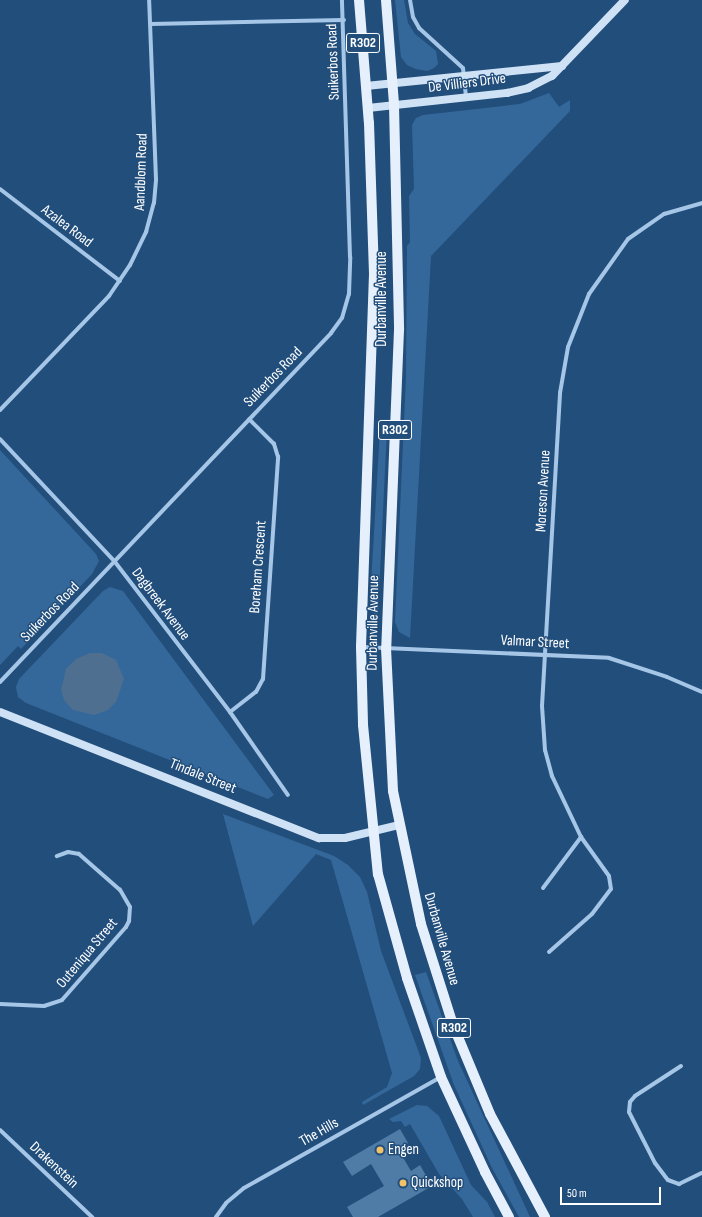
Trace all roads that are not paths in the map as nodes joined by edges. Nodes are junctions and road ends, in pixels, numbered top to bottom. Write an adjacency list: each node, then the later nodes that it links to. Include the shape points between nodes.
1 (149, 0): 8 (street, Aandblom Road)
2 (342, 0): 7 (street, Suikerbos Road)
3 (359, 0): 12 (main road, Durbanville Avenue / R302)
4 (386, 0): 11 (main road, Durbanville Avenue / R302)
5 (410, 0): 10 (street, via 413,17 420,28 462,68)
6 (625, 0): 9 (street, De Villiers Drive)
7 (344, 20): 8 (street); 20 (street, Suikerbos Road, via 350,257 347,302 342,318 331,334)
8 (151, 24): 18 (street, Aandblom Road, via 154,203 141,244)
9 (562, 66): 10 (street, De Villiers Drive); 13 (street, De Villiers Drive, via 552,76 528,88)
10 (464, 77): 11 (street, De Villiers Drive); 13 (street)
11 (393, 84): 12 (street, De Villiers Drive); 14 (main road, Durbanville Avenue / R302)
12 (366, 86): 15 (main road, Durbanville Avenue / R302)
13 (466, 98): 14 (street, De Villiers Drive)
14 (394, 105): 15 (street, De Villiers Drive); 24 (main road, Durbanville Avenue / R302, via 398,330)
15 (368, 108): 23 (main road, Durbanville Avenue / R302, via 374,305)
16 (0, 189): 18 (street, Azalea Road)
17 (702, 203): 25 (street, Moreson Avenue, via 664,214 628,238 597,279 576,324 560,393)
18 (120, 281): 19 (street, Aandblom Road)
19 (0, 410)
20 (249, 419): 22 (street, Suikerbos Road); 29 (street, Boreham Crescent, via 271,440 278,452 263,679 256,692)
21 (0, 439): 22 (street, Dagbreek Avenue)
22 (115, 562): 26 (street, Suikerbos Road); 29 (street, Dagbreek Avenue)
23 (361, 646): 24 (street, Valmar Street); 32 (main road, Durbanville Avenue / R302, via 364,757)
24 (386, 648): 25 (street, Valmar Street); 31 (main road, Durbanville Avenue / R302, via 390,755)
25 (546, 654): 27 (street, Valmar Street, via 609,658 667,677); 33 (street, Moreson Avenue, via 542,706 545,750 563,804)
26 (0, 682)
27 (702, 692)
28 (0, 712): 32 (street, Tindale Street, via 319,838 336,839)
29 (230, 712): 30 (street, Dagbreek Avenue)
30 (288, 795)
31 (399, 825): 32 (street, Tindale Street); 45 (main road, Durbanville Avenue / R302, via 423,931 453,1025 490,1114)
32 (374, 831): 39 (main road, Durbanville Avenue / R302, via 378,874 397,943)
33 (581, 837): 35 (street); 36 (street, Moreson Avenue, via 610,879 611,889 592,914)
34 (56, 856): 37 (street, Outeniqua Street, via 68,852 79,854 120,890 130,907 129,920 126,927 62,1000 44,1006)
35 (543, 888)
36 (549, 952)
37 (0, 1004)
38 (681, 1066): 41 (street, via 635,1096 630,1102 629,1112 655,1163 668,1180 679,1184)
39 (441, 1077): 43 (street, The Hills, via 244,1188 226,1203); 44 (main road, Durbanville Avenue / R302)
40 (0, 1130): 42 (street, Drakenstein)
41 (702, 1173)
42 (92, 1217)
43 (216, 1217)
44 (509, 1217)
45 (545, 1217)

